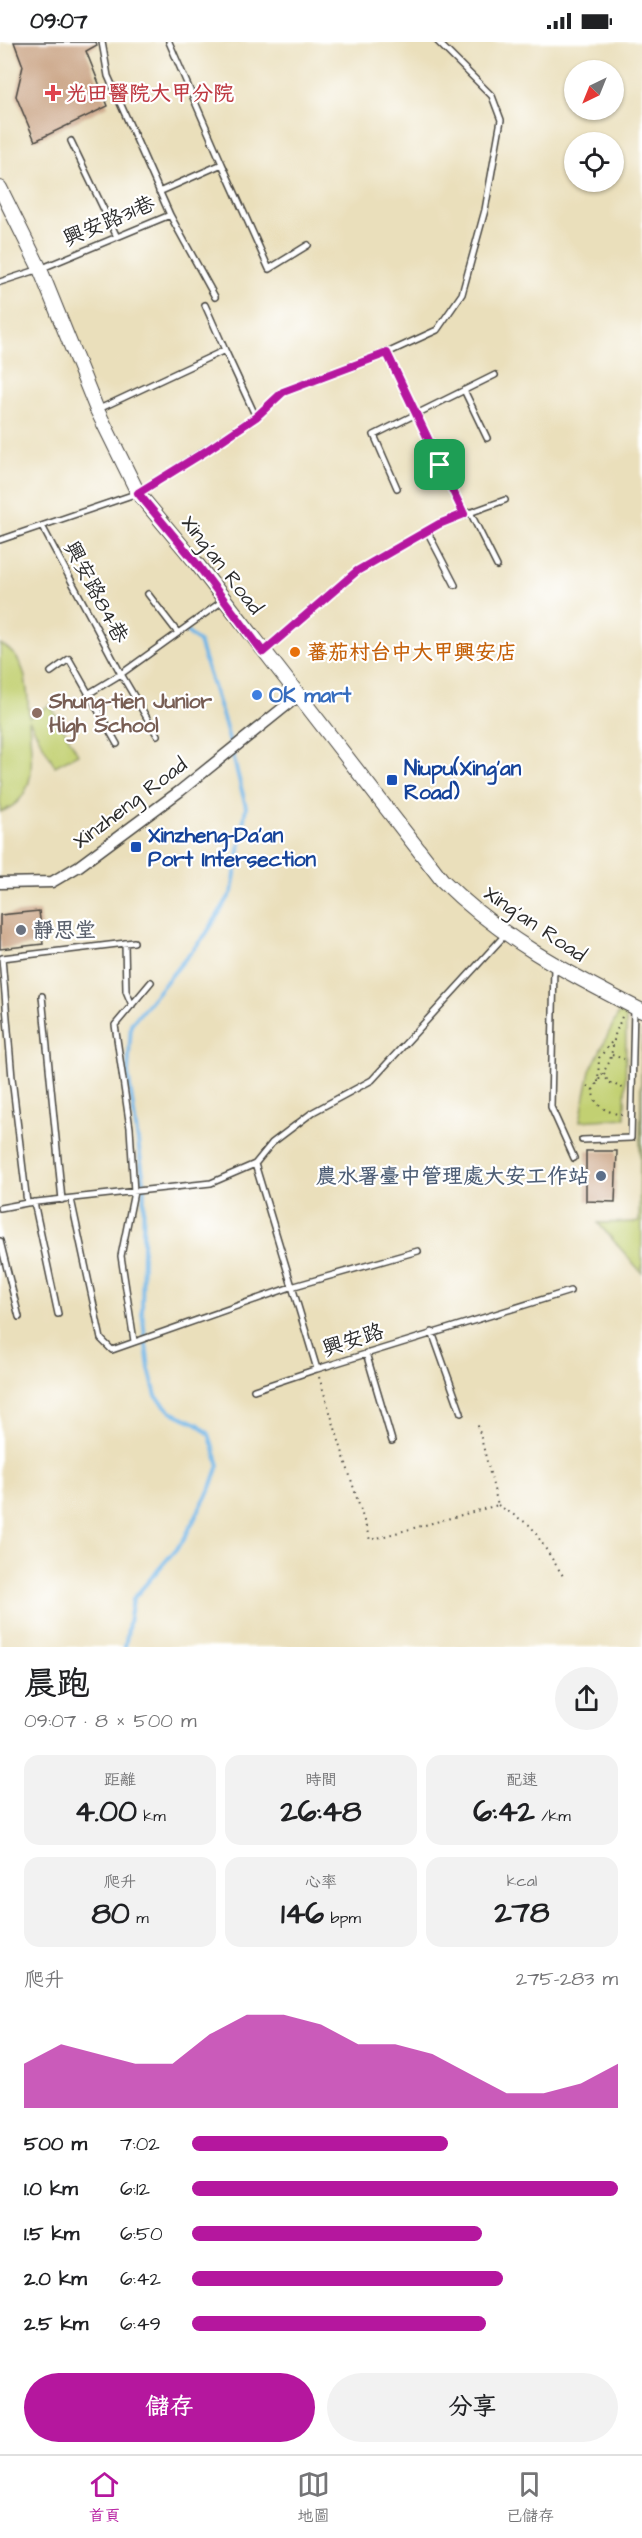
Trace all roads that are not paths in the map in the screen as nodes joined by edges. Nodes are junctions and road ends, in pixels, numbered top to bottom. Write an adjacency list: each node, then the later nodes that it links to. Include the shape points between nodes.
1 (102, 42): 7 (lane, 興安路31巷, via 108,76)
2 (169, 42): 5 (lane)
3 (438, 42): 16 (lane, via 492,96 501,120 486,210 462,294 437,330)
4 (71, 141): 9 (lane)
5 (222, 164): 7 (lane, 興安路31巷); 10 (lane, via 268,269)
6 (0, 188): 11 (street, Xing’an Road)
7 (159, 192): 8 (lane, 興安路31巷)
8 (170, 214): 9 (lane, 興安路31巷); 13 (lane)
9 (117, 237): 11 (lane, 興安路31巷)
10 (308, 245)
11 (40, 269): 12 (lane, 興安路31巷); 19 (street, Xing’an Road)
12 (0, 282)
13 (215, 297)
14 (205, 305): 15 (lane)
15 (225, 350): 19 (lane); 21 (lane)
16 (387, 353): 20 (lane); 21 (lane, via 283,392)
17 (495, 375): 18 (lane)
18 (464, 390): 20 (lane); 22 (lane)
19 (97, 410): 24 (street, Xing’an Road)
20 (417, 415): 23 (lane, via 374,435); 26 (lane)
21 (256, 417): 24 (lane)
22 (487, 438)
23 (398, 488)
24 (138, 493): 27 (lane); 33 (street, Xing’an Road)
25 (505, 500): 26 (lane)
26 (467, 513): 28 (lane); 30 (lane)
27 (42, 526): 29 (lane); 37 (lane, 興安路84巷)
28 (427, 531): 31 (lane); 35 (lane, via 357,571)
29 (0, 540)
30 (497, 566)
31 (455, 585)
32 (148, 594): 34 (lane)
33 (224, 600): 34 (lane, 興安路84巷); 35 (street, Xing’an Road)
34 (178, 633): 37 (lane, 興安路84巷)
35 (263, 652): 39 (street, Xing’an Road)
36 (51, 672): 38 (lane, via 69,659)
37 (121, 674): 38 (lane, 興安路84巷); 40 (lane, 興安路84巷)
38 (88, 694): 41 (lane)
39 (298, 696): 42 (street, Xinzheng Road, via 79,866 52,882); 43 (street, Xing’an Road, via 442,880)
40 (157, 735)
41 (117, 744)
42 (0, 883)
43 (505, 935): 46 (street, Xing’an Road); 53 (lane, via 372,1080 313,1112 272,1143)
44 (134, 942): 45 (lane)
45 (125, 943): 49 (lane, via 126,991); 57 (lane, via 2,958 12,1078)
46 (554, 966): 50 (street, Xing’an Road); 52 (lane, via 551,1107)
47 (151, 982): 49 (lane)
48 (42, 996): 56 (lane)
49 (132, 1005): 54 (lane, via 115,1025 130,1128)
50 (633, 1011): 51 (lane, via 631,1138)
51 (582, 1140)
52 (574, 1158)
53 (255, 1164): 54 (lane, via 211,1182); 61 (lane, 興安路)
54 (134, 1192): 55 (lane); 66 (lane, via 121,1256)
55 (71, 1199): 56 (lane); 66 (lane, via 101,1339 112,1350)
56 (62, 1200): 57 (lane)
57 (31, 1202): 58 (lane); 63 (lane)
58 (0, 1208)
59 (0, 1241): 64 (lane)
60 (417, 1251): 61 (lane)
61 (291, 1287): 66 (lane); 68 (lane, 興安路)
62 (570, 1291): 65 (lane, 興安路)
63 (58, 1314)
64 (19, 1317)
65 (432, 1332): 67 (lane, 興安路); 70 (lane)
66 (134, 1341)
67 (366, 1353): 68 (lane, 興安路); 71 (lane)
68 (316, 1369): 69 (lane)
69 (254, 1390)
70 (461, 1413)
71 (392, 1441)

